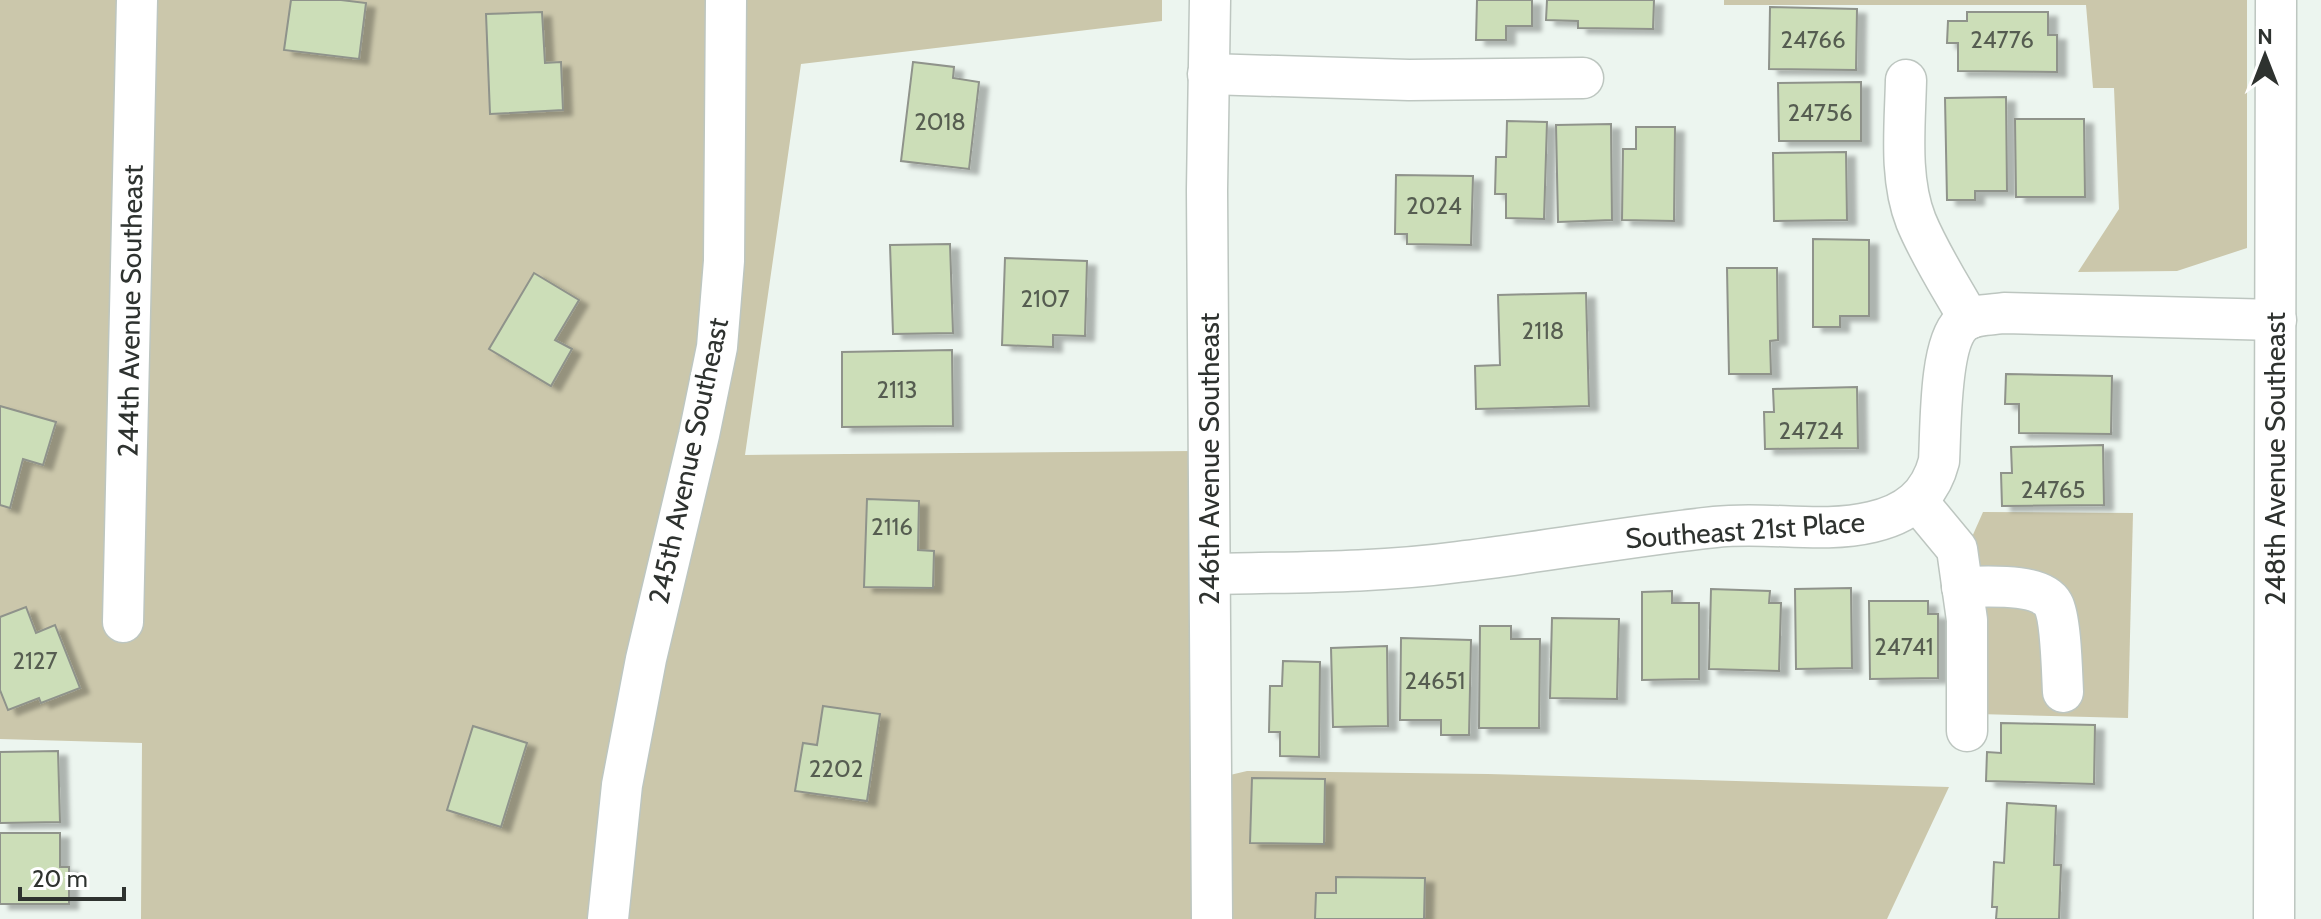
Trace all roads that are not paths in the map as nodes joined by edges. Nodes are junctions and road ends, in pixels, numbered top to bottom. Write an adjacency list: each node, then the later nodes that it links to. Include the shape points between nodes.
1 (137, 0): 13 (street, 244th Avenue Southeast)
2 (726, 0): 16 (street, 245th Avenue Southeast, via 724,261 717,347 646,659 622,785)
3 (1210, 0): 5 (street, 246th Avenue Southeast)
4 (2276, 0): 9 (street, 248th Avenue Southeast)
5 (1208, 74): 6 (street); 11 (street, 246th Avenue Southeast)
6 (1583, 78)
7 (1906, 80): 8 (street, via 1908,194 1916,221)
8 (1969, 319): 9 (street, via 2004,313); 10 (street, via 1950,340 1939,461)
9 (2276, 320): 18 (street, 248th Avenue Southeast)
10 (1918, 502): 11 (street, Southeast 21st Place, via 1874,522 1839,526 1741,524 1456,563); 12 (street, via 1957,549)
11 (1210, 574): 17 (street, 246th Avenue Southeast)
12 (1962, 587): 14 (street, via 2007,587 2042,594 2053,604); 15 (street)
13 (123, 622)
14 (2063, 692)
15 (1967, 731)
16 (608, 919)
17 (1212, 919)
18 (2274, 919)

